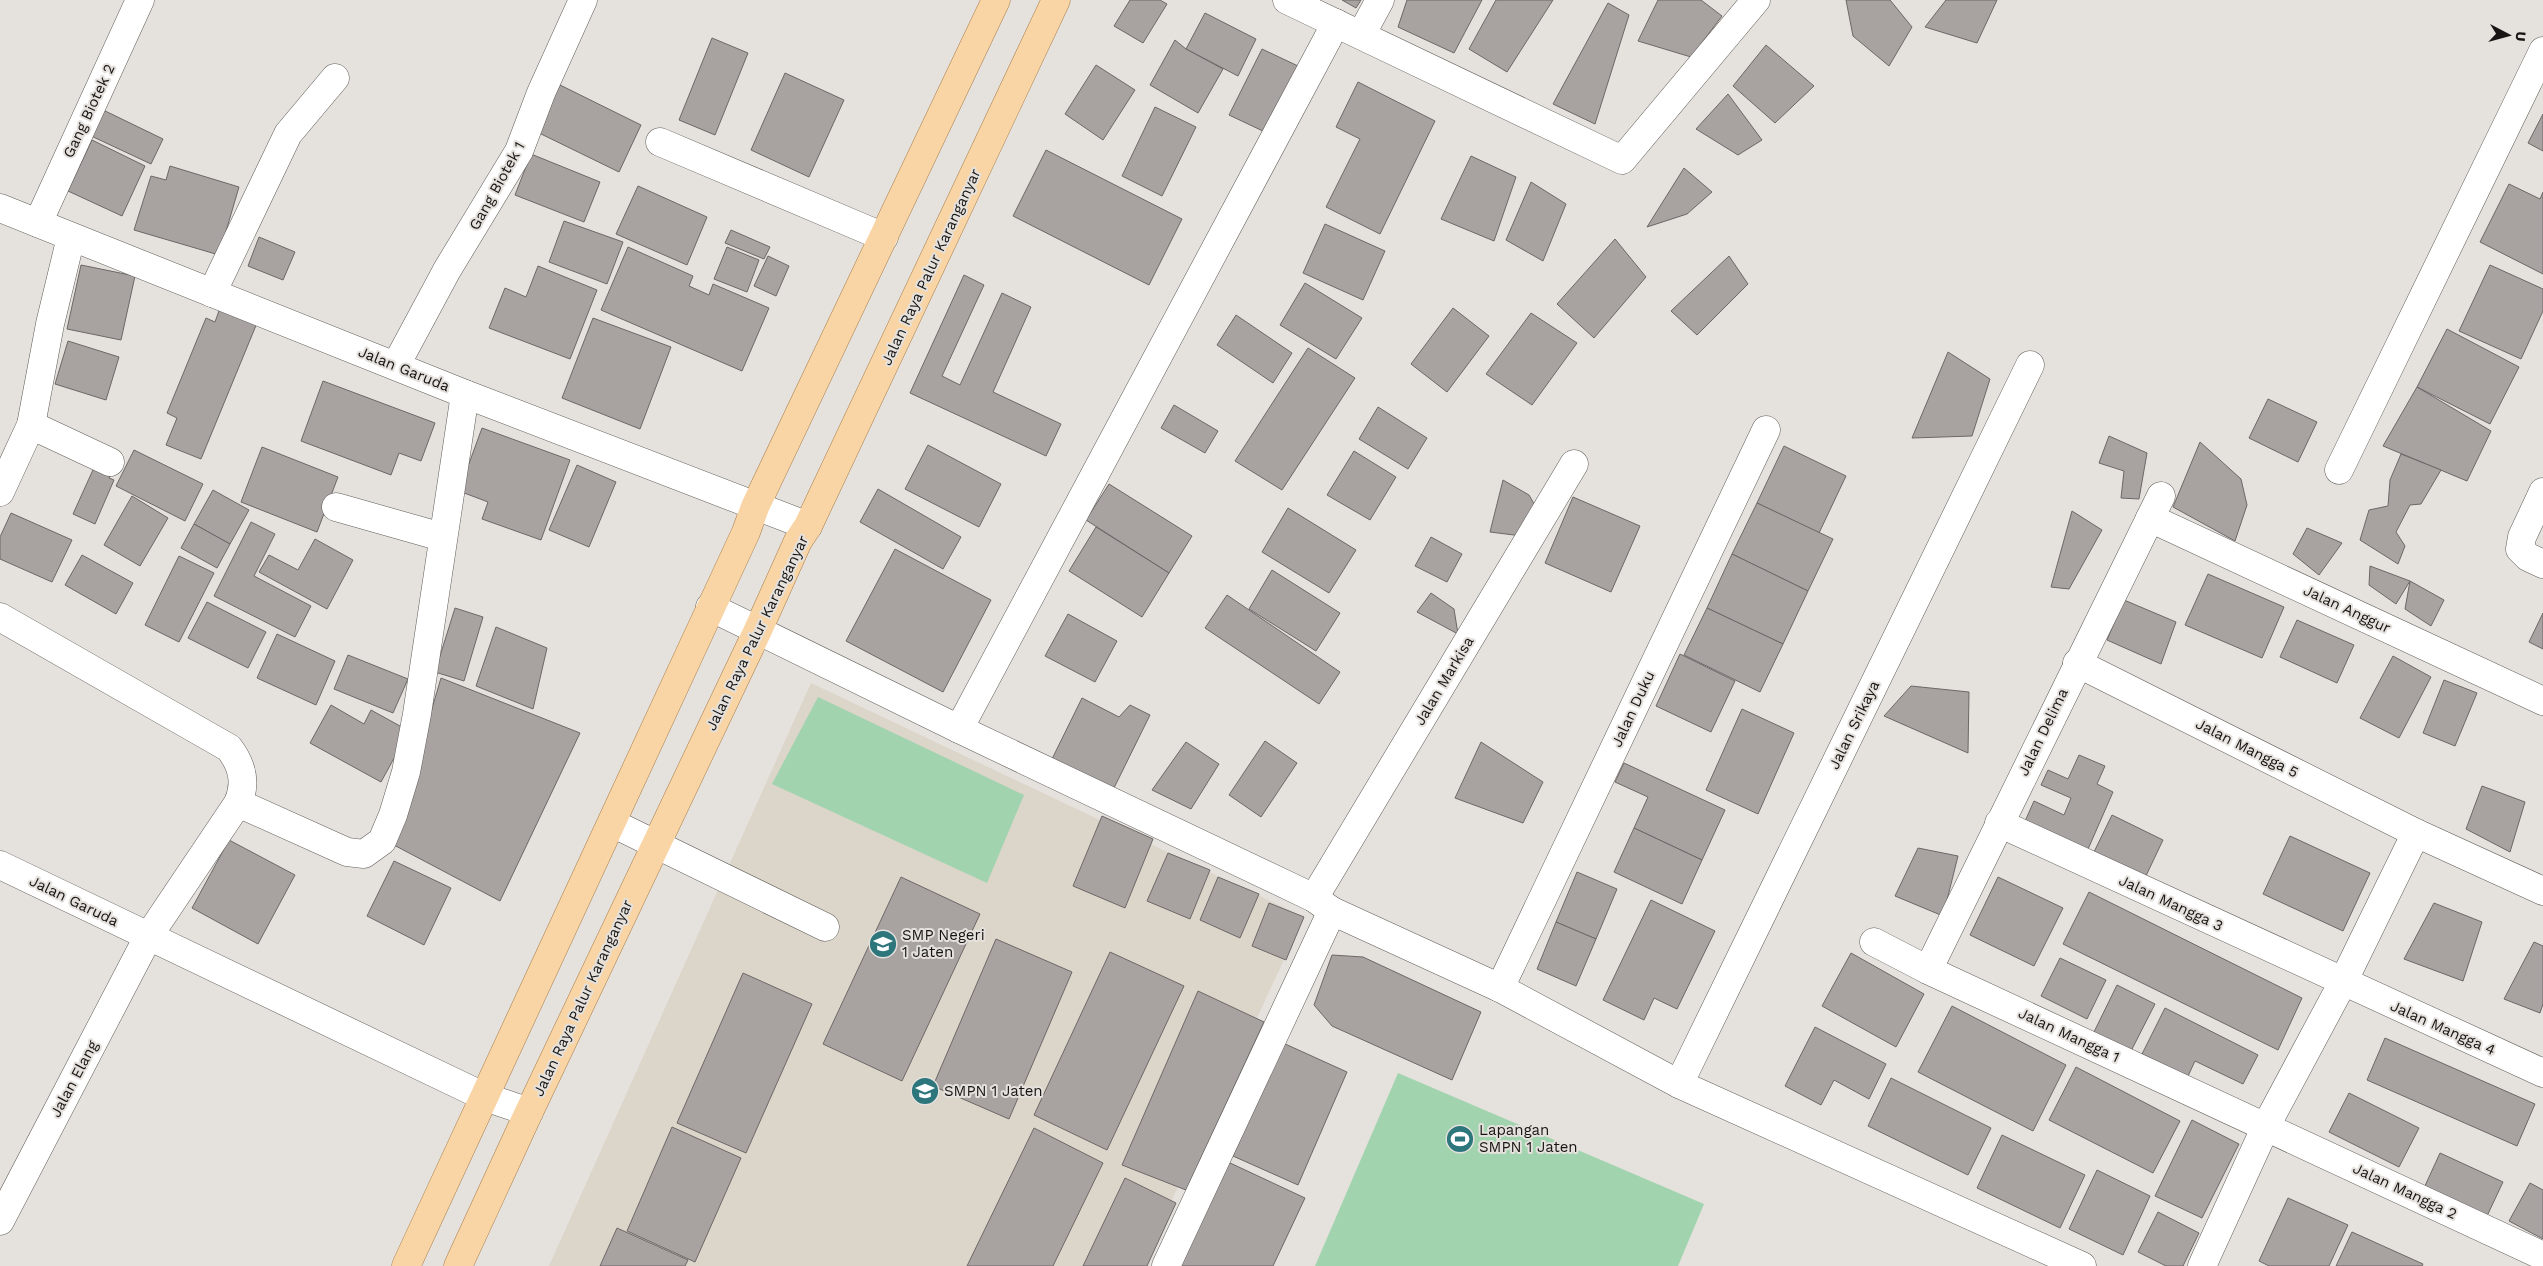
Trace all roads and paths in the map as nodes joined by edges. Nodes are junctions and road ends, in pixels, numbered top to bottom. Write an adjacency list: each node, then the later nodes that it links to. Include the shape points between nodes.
1 (140, 0): 14 (street, Gang Biotek 2)
2 (583, 0): 18 (street, Gang Biotek 1, via 540,93 519,151 447,270)
3 (996, 0): 16 (main road)
4 (1056, 0): 31 (main road, Jalan Raya Palur Karanganyar)
5 (1287, 0): 8 (street)
6 (1380, 0): 9 (street)
7 (1756, 0): 9 (street, via 1622,160)
8 (1336, 23): 9 (street); 39 (street)
9 (1361, 35)
10 (2543, 51): 25 (street)
11 (335, 78): 17 (street, via 288,134)
12 (660, 142): 16 (street)
13 (0, 208): 14 (street, Jalan Garuda)
14 (38, 223): 15 (street, Jalan Garuda)
15 (71, 237): 17 (street, Jalan Garuda); 21 (street)
16 (884, 237): 29 (main road)
17 (212, 292): 18 (street, Jalan Garuda)
18 (396, 365): 20 (street, Jalan Garuda)
19 (2030, 365): 55 (street, Jalan Srikaya)
20 (465, 394): 29 (street, Jalan Garuda); 32 (street)
21 (31, 425): 23 (street); 26 (street)
22 (1766, 430): 53 (street, Jalan Duku)
23 (110, 462)
24 (1574, 464): 47 (street, Jalan Markisa)
25 (2339, 470)
26 (0, 492)
27 (2543, 492): 33 (street, via 2522,537 2520,549)
28 (336, 507): 32 (street)
29 (755, 507): 31 (street, Jalan Garuda); 34 (main road)
30 (2156, 507): 37 (street, Jalan Delima); 38 (street, Jalan Anggur)
31 (808, 526): 36 (main road, Jalan Raya Palur Karanganyar)
32 (442, 537): 40 (street, via 406,772 382,841 364,854 347,852)
33 (2543, 564)
34 (710, 607): 36 (street); 41 (main road)
35 (0, 617): 40 (street, via 229,748 238,760 244,782)
36 (758, 630): 39 (street); 44 (main road, Jalan Raya Palur Karanganyar)
37 (2077, 663): 42 (street, Jalan Delima); 43 (street, Jalan Mangga 5)
38 (2543, 701)
39 (959, 729): 47 (street)
40 (238, 802): 49 (street, Jalan Elang)
41 (612, 823): 44 (street); 56 (main road)
42 (1999, 823): 51 (street, Jalan Delima); 52 (street, Jalan Mangga 3)
43 (2416, 833): 46 (street, Jalan Mangga 5); 52 (street)
44 (657, 843): 48 (street); 57 (main road, Jalan Raya Palur Karanganyar)
45 (0, 866): 49 (street, Jalan Garuda)
46 (2543, 891)
47 (1323, 904): 53 (street); 63 (street, Jalan Markisa)
48 (825, 927)
49 (148, 937): 56 (street, Jalan Garuda); 59 (street, Jalan Elang)
50 (1874, 942): 51 (street, Jalan Mangga 1)
51 (1928, 970): 58 (street, Jalan Mangga 1)
52 (2343, 982): 54 (street, Jalan Mangga 4); 58 (street)
53 (1500, 988): 55 (street)
54 (2543, 1073)
55 (1679, 1084): 64 (street)
56 (485, 1097): 57 (street, Jalan Garuda); 61 (main road)
57 (529, 1112): 62 (main road, Jalan Raya Palur Karanganyar)
58 (2266, 1126): 60 (street, Jalan Mangga 2); 65 (street)
59 (0, 1221)
60 (2543, 1256)
61 (406, 1266)
62 (458, 1266)
63 (1166, 1266)
64 (2082, 1266)
65 (2202, 1266)

